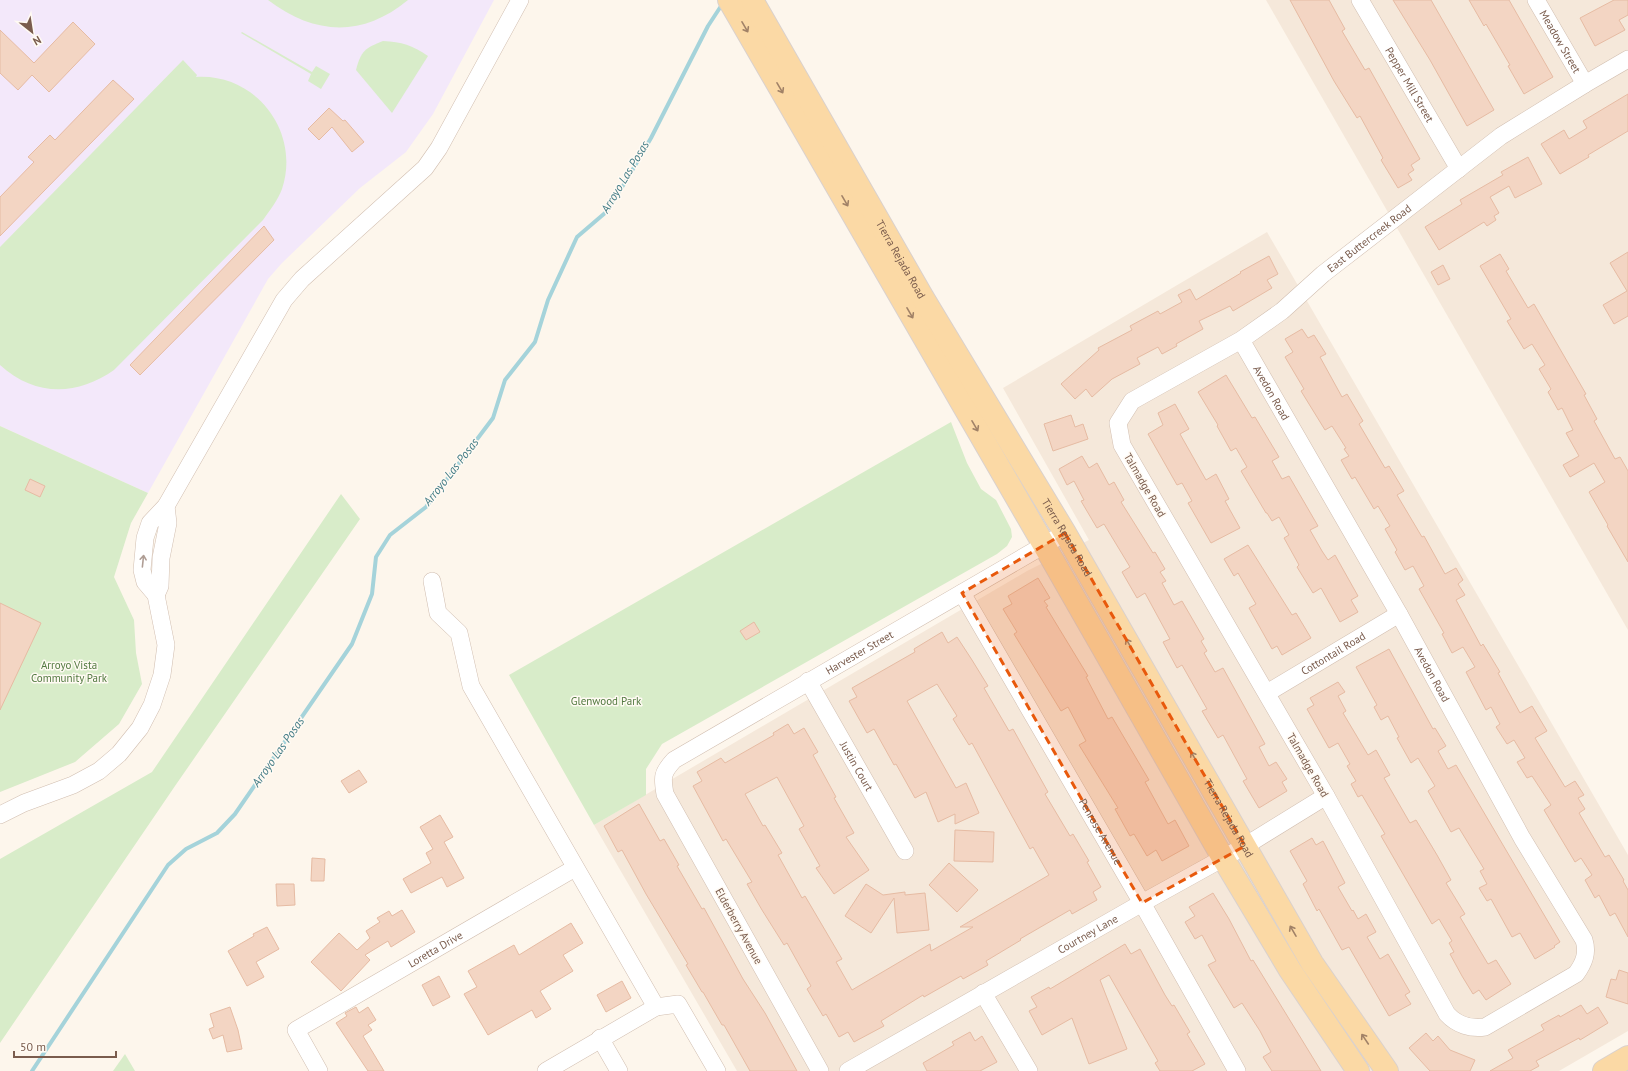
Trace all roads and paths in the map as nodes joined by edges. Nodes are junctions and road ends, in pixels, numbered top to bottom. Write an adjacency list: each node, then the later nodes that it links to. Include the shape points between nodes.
1 (520, 0): 20 (street, via 439,148 425,168 302,279 284,300 166,506 150,523 145,538 142,570 145,582 156,595 166,645 162,676 152,705 140,728 119,754 99,771 73,785)
2 (729, 0): 12 (main road, Tierra Rejada Road, one-way to 12)
3 (752, 0): 11 (main road, Tierra Rejada Road, via 923,298)
4 (1360, 0): 8 (street, Pepper Mill Street)
5 (1536, 0): 7 (street, Meadow Street)
6 (1628, 59): 7 (street, East Buttercreek Road)
7 (1584, 84): 8 (street, East Buttercreek Road, via 1501,136)
8 (1459, 170): 9 (street, East Buttercreek Road, via 1323,274 1282,311)
9 (1241, 340): 10 (street, East Buttercreek Road, via 1132,401); 15 (street, Avedon Road)
10 (1118, 423): 17 (street, Talmadge Road, via 1122,445)
11 (1065, 533): 12 (street, Harvester Street); 21 (main road, Tierra Rejada Road, one-way to 11)
12 (1044, 545): 14 (street, Harvester Street); 23 (main road, Tierra Rejada Road)
13 (432, 581): 24 (street, via 438,614 459,633 471,686)
14 (962, 593): 16 (street, Harvester Street); 25 (street, Penrose Avenue)
15 (1399, 614): 17 (street, Cottontail Road); 27 (street, Avedon Road, via 1522,838 1584,940 1586,952 1583,964 1576,974)
16 (808, 681): 18 (street, Harvester Street, via 674,760 665,770); 22 (street, Justin Court)
17 (1267, 693): 19 (street, Talmadge Road)
18 (662, 780): 35 (street, Elderberry Avenue, via 665,794)
19 (1326, 796): 21 (street, Courtney Lane); 27 (street, Talmadge Road, via 1451,1019 1473,1028 1485,1027)
20 (0, 814)
21 (1245, 846): 23 (street, Courtney Lane); 40 (main road, Tierra Rejada Road, one-way to 21, via 1312,963)
22 (905, 851)
23 (1223, 858): 25 (street, Courtney Lane); 39 (main road, Tierra Rejada Road, via 1290,970)
24 (575, 868): 28 (street); 31 (street, Loretta Drive, via 296,1030)
25 (1142, 903): 26 (street, Courtney Lane); 38 (street, Penrose Avenue)
26 (983, 993): 36 (street, Courtney Lane); 37 (street)
27 (1541, 994)
28 (656, 1007): 29 (street); 34 (street, via 678,1004)
29 (600, 1038): 32 (street); 33 (street)
30 (1628, 1057): 41 (main road)
31 (319, 1071)
32 (546, 1071)
33 (619, 1071)
34 (717, 1071)
35 (820, 1071)
36 (848, 1071)
37 (1029, 1071)
38 (1237, 1071)
39 (1358, 1071)
40 (1387, 1071)
41 (1604, 1071)

